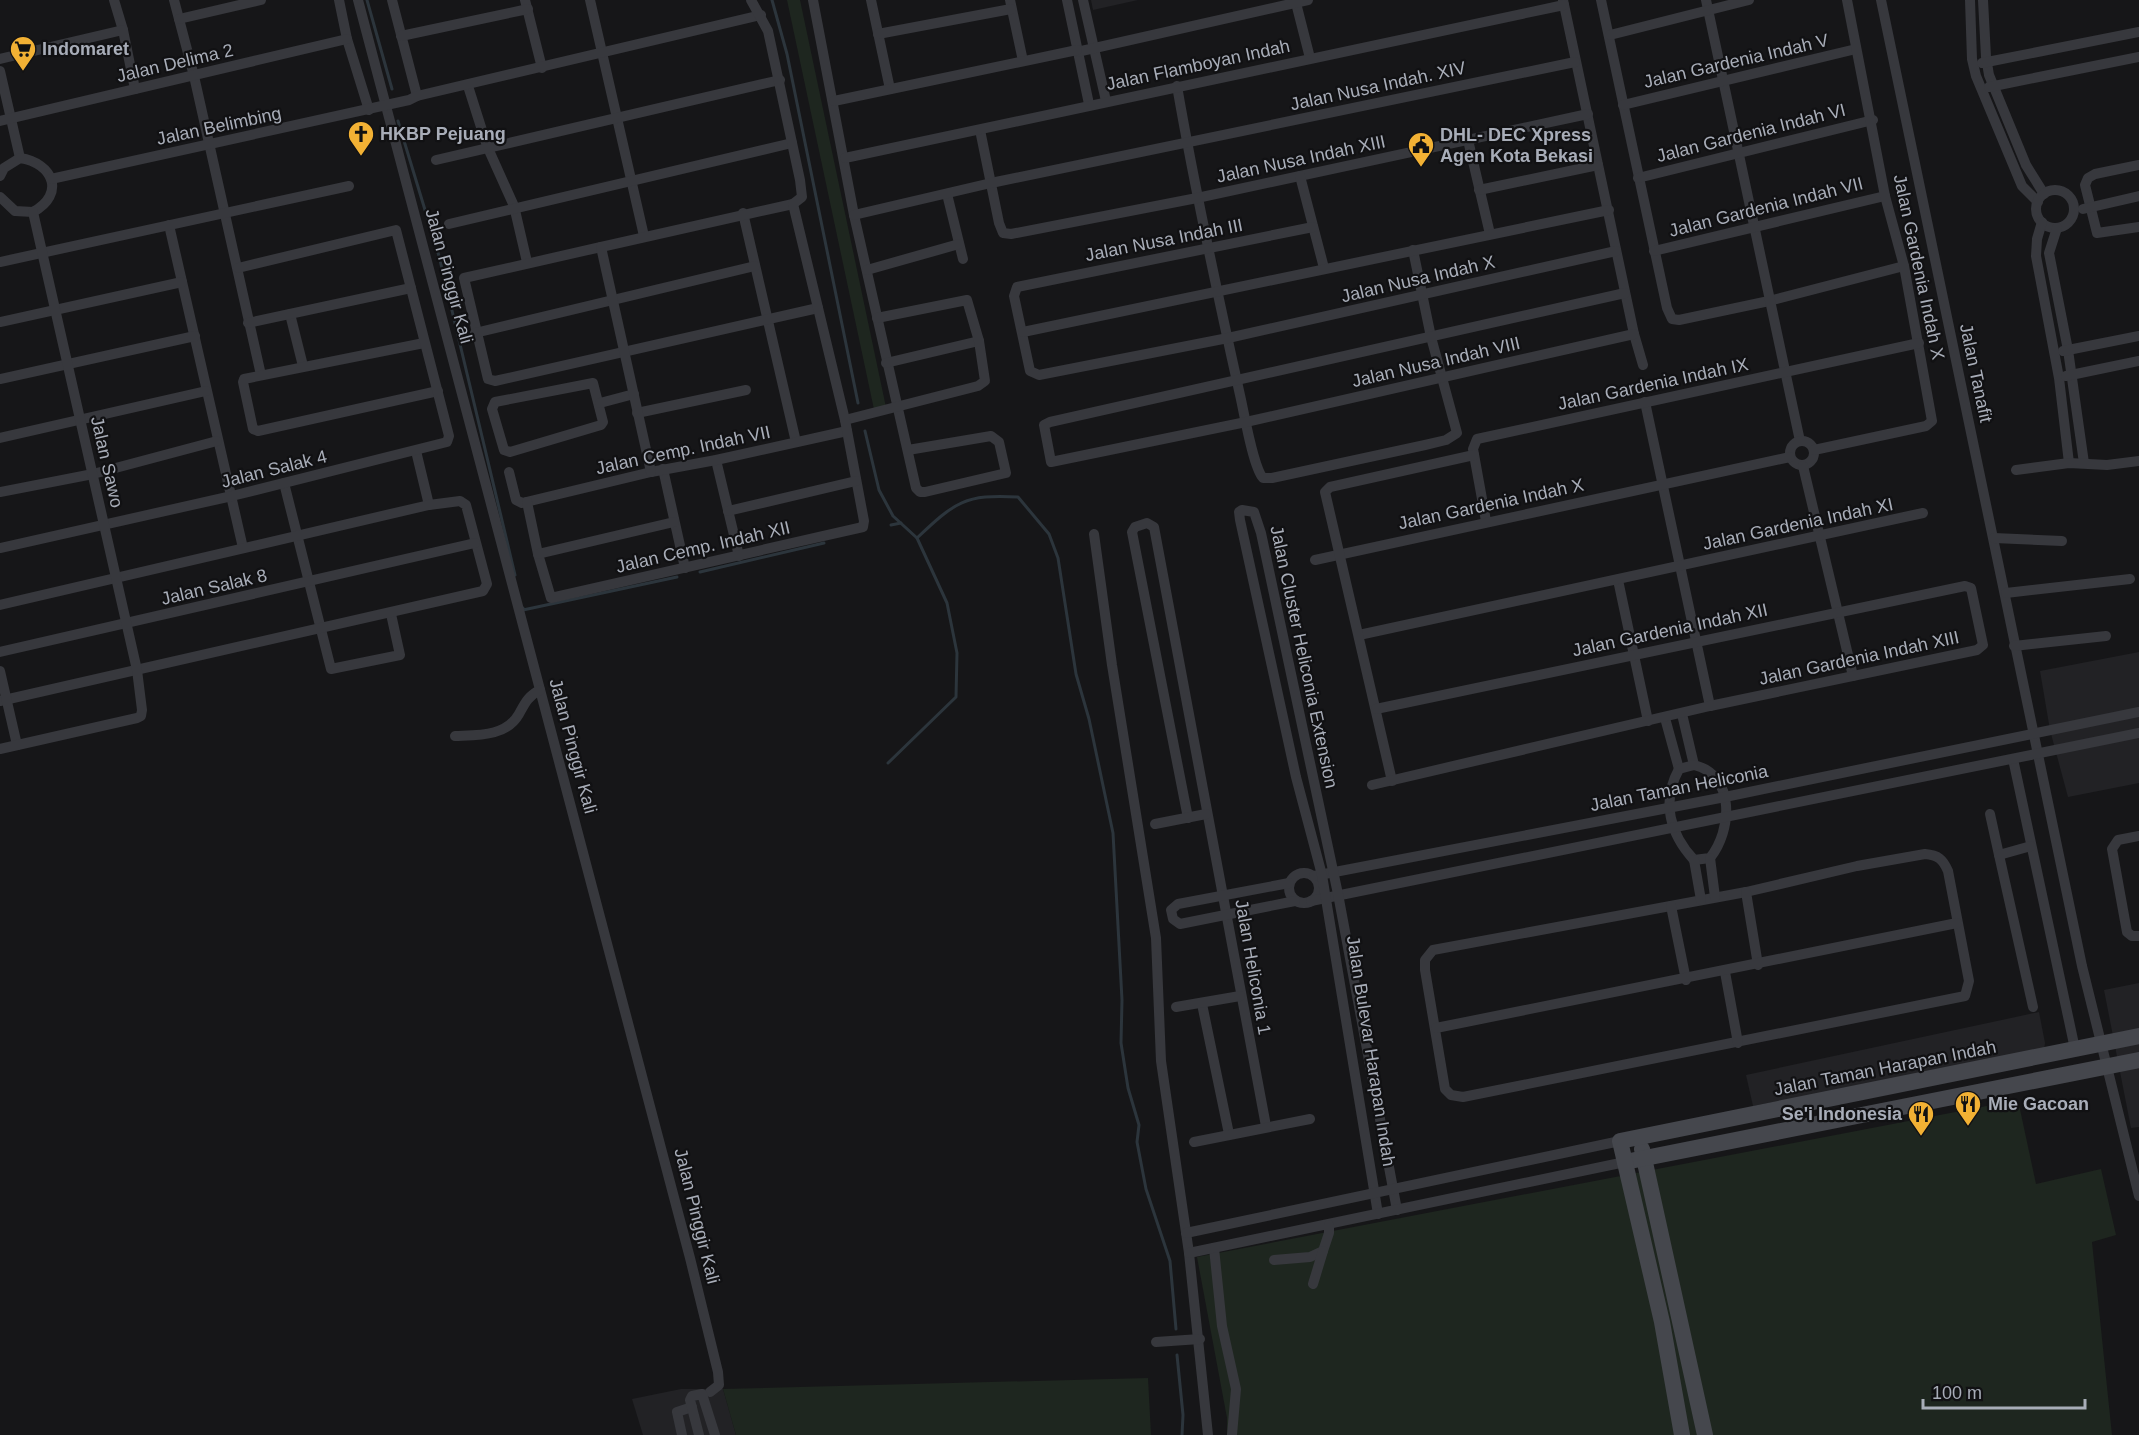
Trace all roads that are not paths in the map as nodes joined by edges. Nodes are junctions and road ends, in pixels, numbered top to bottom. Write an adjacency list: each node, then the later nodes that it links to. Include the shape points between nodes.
1 (114, 0): 27 (street)
2 (174, 0): 26 (street)
3 (261, 0): 26 (street)
4 (339, 0): 32 (street)
5 (358, 0): 59 (street, Jalan Pinggir Kali)
6 (392, 0): 31 (street)
7 (590, 0): 36 (street)
8 (752, 0): 25 (street)
9 (813, 0): 56 (street)
10 (871, 0): 29 (street)
11 (1067, 0): 35 (street)
12 (1083, 0): 33 (street)
13 (1308, 0): 20 (street)
14 (1601, 0): 30 (street)
15 (1749, 0): 22 (street)
16 (1847, 0): 34 (street, Jalan Gardenia Indah X)
17 (1881, 0): 209 (street, Jalan Tanafit)
18 (1970, 0): 43 (street)
19 (1983, 0): 42 (street)
20 (1296, 3): 33 (street); 38 (street)
21 (1561, 4): 38 (street, Jalan Flamboyan Indah); 41 (street)
22 (1706, 4): 30 (street); 48 (street)
23 (526, 5): 31 (street); 44 (street)
24 (1011, 5): 29 (street); 40 (street)
25 (761, 15): 36 (street, Jalan Belimbing); 47 (street)
26 (179, 19): 46 (street)
27 (123, 30): 39 (street); 53 (street)
28 (2139, 32): 42 (street)
29 (878, 34): 54 (street)
30 (1610, 35): 60 (street)
31 (401, 36): 55 (street)
32 (347, 39): 46 (street, Jalan Delima 2); 61 (street)
33 (1093, 48): 35 (street); 57 (street)
34 (1856, 49): 48 (street, Jalan Gardenia Indah V); 65 (street, Jalan Gardenia Indah X)
35 (1077, 51): 40 (street); 58 (street)
36 (602, 53): 44 (street, Jalan Belimbing); 63 (street)
37 (2139, 57): 51 (street)
38 (1310, 58): 50 (street, Jalan Flamboyan Indah)
39 (0, 59)
40 (1023, 61): 54 (street)
41 (1575, 62): 62 (street); 69 (street, Jalan Nusa Indah. XIV)
42 (1987, 62): 43 (street); 51 (street)
43 (1973, 64): 52 (street)
44 (542, 68): 49 (street, Jalan Belimbing)
45 (0, 72): 64 (street)
46 (194, 75): 53 (street, Jalan Delima 2); 70 (street)
47 (780, 80): 63 (street); 68 (street)
48 (1722, 81): 60 (street, Jalan Gardenia Indah V); 72 (street)
49 (468, 86): 55 (street, Jalan Belimbing); 71 (street)
50 (1177, 86): 57 (street, Jalan Flamboyan Indah); 69 (street)
51 (1995, 87): 52 (street); 91 (street)
52 (1982, 88): 91 (street, via 2022,186)
53 (135, 89): 64 (street, Jalan Delima 2)
54 (890, 89): 56 (street)
55 (412, 99): 59 (street, Jalan Belimbing)
56 (834, 101): 74 (street)
57 (1106, 101): 58 (street, Jalan Flamboyan Indah)
58 (1089, 104): 66 (street, Jalan Flamboyan Indah)
59 (390, 105): 61 (street, Jalan Belimbing); 240 (street, Jalan Pinggir Kali)
60 (1623, 105): 80 (street)
61 (369, 110): 70 (street, Jalan Belimbing)
62 (1588, 114): 67 (street, Jalan Nusa Indah XIII); 76 (street)
63 (618, 116): 71 (street); 82 (street)
64 (5, 120): 73 (street)
65 (1873, 120): 72 (street, Jalan Gardenia Indah VI); 87 (street, Jalan Gardenia Indah X)
66 (980, 130): 74 (street, Jalan Flamboyan Indah); 83 (street)
67 (1468, 140): 79 (street, Jalan Nusa Indah XIII); 85 (street)
68 (792, 143): 82 (street); 92 (street, via 802,197)
69 (1187, 143): 83 (street, Jalan Nusa Indah. XIV); 90 (street)
70 (209, 145): 81 (street, Jalan Belimbing); 98 (street)
71 (487, 146): 75 (street); 93 (street)
72 (1738, 153): 80 (street, Jalan Gardenia Indah VI); 104 (street)
73 (20, 158): 78 (street, via 4,168); 81 (street, via 37,161)
74 (845, 158): 100 (street)
75 (436, 160)
76 (1599, 165): 85 (street); 95 (street)
77 (2139, 165): 94 (street, via 2088,178 2085,185)
78 (0, 176)
79 (1300, 176): 90 (street, Jalan Nusa Indah XIII); 105 (street)
80 (1638, 178): 115 (street)
81 (51, 179): 97 (street, via 49,199)
82 (632, 180): 93 (street); 109 (street)
83 (991, 183): 86 (street, Jalan Nusa Indah. XIV); 90 (street, Jalan Nusa Indah XIII, via 1001,230 1011,234)
84 (349, 186): 98 (street)
85 (1479, 190): 108 (street)
86 (947, 194): 100 (street, Jalan Nusa Indah. XIV); 110 (street)
87 (1886, 196): 104 (street, Jalan Gardenia Indah VII); 121 (street, Jalan Gardenia Indah X)
88 (2139, 196): 94 (street)
89 (0, 197): 97 (street, via 15,211)
90 (1197, 198): 112 (street)
91 (2041, 198): 96 (street, via 2054,190 2065,193); 101 (street, via 2037,213)
92 (794, 204): 99 (street); 132 (street, Jalan Cemp. Indah XII)
93 (514, 206): 102 (street); 119 (street)
94 (2089, 207): 96 (street); 106 (street, via 2097,233)
95 (1609, 210): 108 (street); 114 (street)
96 (2074, 210): 107 (street, via 2070,220)
97 (33, 212): 116 (street, Jalan Sawo)
98 (225, 212): 103 (street); 122 (street)
99 (743, 213): 109 (street); 120 (street)
100 (854, 215): 124 (street)
101 (2042, 222): 107 (street); 151 (street, via 2036,256)
102 (449, 224)
103 (169, 225): 116 (street); 125 (street)
104 (1754, 226): 115 (street, Jalan Gardenia Indah VII); 131 (street)
105 (1313, 227): 112 (street, Jalan Nusa Indah III); 123 (street)
106 (2139, 227)
107 (2057, 228): 149 (street, via 2049,253)
108 (1490, 234): 113 (street)
109 (644, 236): 111 (street)
110 (959, 244): 117 (street); 124 (street)
111 (601, 247): 119 (street); 130 (street)
112 (1208, 248): 127 (street); 139 (street, Jalan Nusa Indah III, via 1022,285 1014,290 1014,296)
113 (1413, 250): 123 (street); 129 (street)
114 (1616, 251): 128 (street); 129 (street, Jalan Nusa Indah X)
115 (1654, 251): 131 (street, via 1670,318 1679,321)
116 (42, 252): 118 (street); 133 (street, Jalan Sawo)
117 (963, 259)
118 (0, 262)
119 (527, 262): 140 (street, via 464,278)
120 (755, 266): 130 (street); 136 (street)
121 (1904, 266): 131 (street); 148 (street, Jalan Gardenia Indah X)
122 (238, 268): 126 (street, via 396,231); 138 (street)
123 (1324, 268): 127 (street)
124 (867, 270): 135 (street)
125 (182, 282): 133 (street); 142 (street)
126 (411, 288): 134 (street); 147 (street)
127 (1217, 290): 139 (street); 145 (street)
128 (1625, 293): 141 (street); 144 (street)
129 (1422, 295): 144 (street); 145 (street, Jalan Nusa Indah X)
130 (612, 301): 140 (street); 150 (street)
131 (1769, 301): 157 (street)
132 (818, 308): 136 (street); 174 (street, Jalan Cemp. Indah XII)
133 (55, 310): 137 (street); 154 (street, Jalan Sawo)
134 (290, 314): 138 (street); 156 (street)
135 (877, 318): 146 (street, via 962,299 968,302); 153 (street)
136 (768, 321): 150 (street); 178 (street)
137 (0, 322)
138 (248, 323): 158 (street)
139 (1023, 332): 145 (street, Jalan Nusa Indah X, via 1030,371 1038,375)
140 (475, 333): 150 (street, via 487,376 492,381)
141 (1634, 334): 155 (street); 160 (street, Jalan Nusa Indah VIII)
142 (195, 336): 154 (street); 165 (street)
143 (2139, 336): 149 (street)
144 (1431, 337): 160 (street); 163 (street)
145 (1228, 338): 163 (street)
146 (979, 341): 153 (street); 170 (street, Jalan Cemp. Indah VII, via 986,377 978,386)
147 (424, 343): 156 (street); 166 (street)
148 (1919, 343): 157 (street, Jalan Gardenia Indah IX); 180 (street, Jalan Gardenia Indah X, via 1931,423)
149 (2068, 350): 151 (street); 159 (street)
150 (624, 353): 167 (street)
151 (2054, 354): 161 (street)
152 (2139, 361): 159 (street)
153 (886, 363): 170 (street)
154 (68, 364): 162 (street); 172 (street, Jalan Sawo)
155 (1643, 365)
156 (303, 366): 158 (street)
157 (1785, 373): 168 (street, Jalan Gardenia Indah IX); 177 (street)
158 (261, 375): 166 (street, via 243,382 252,428 256,431)
159 (2072, 375): 161 (street); 187 (street)
160 (1443, 377): 173 (street, Jalan Nusa Indah VIII); 173 (street, via 1457,434 1425,445 1265,479 1259,473)
161 (2059, 378): 186 (street)
162 (0, 379)
163 (1237, 380): 173 (street); 173 (street, Jalan Nusa Indah VIII, via 1050,422 1044,425 1044,433 1051,462)
164 (746, 390): 171 (street)
165 (206, 391): 172 (street); 176 (street)
166 (438, 391): 181 (street, Jalan Salak 4, via 449,438)
167 (633, 394): 169 (street); 171 (street)
168 (1645, 402): 182 (street, Jalan Gardenia Indah IX, via 1482,438 1473,444); 196 (street)
169 (600, 403): 169 (street, via 593,383 498,401 492,410 507,452 601,425)
170 (896, 409): 174 (street, Jalan Cemp. Indah VII, via 858,418); 179 (street)
171 (637, 413): 192 (street)
172 (80, 419): 175 (street); 193 (street, Jalan Sawo)
173 (1246, 422)
174 (846, 425): 178 (street, Jalan Cemp. Indah VII); 194 (street, Jalan Cemp. Indah XII)
175 (0, 438)
176 (217, 441): 193 (street); 198 (street)
177 (1800, 441): 180 (street, via 1809,443); 183 (street, via 1793,444)
178 (796, 442): 184 (street, Jalan Cemp. Indah VII)
179 (908, 450): 179 (street, via 920,492 1006,473 999,442 991,436)
180 (1814, 450): 188 (street, via 1811,462)
181 (416, 451): 195 (street, Jalan Salak 4); 200 (street)
182 (1474, 455): 203 (street); 215 (street, via 1327,489)
183 (1790, 457): 188 (street, via 1794,464); 196 (street, Jalan Gardenia Indah X)
184 (716, 460): 189 (street, Jalan Cemp. Indah VII); 201 (street)
185 (2139, 461): 187 (street)
186 (2069, 463): 187 (street); 190 (street)
187 (2084, 463)
188 (1803, 466): 208 (street)
189 (663, 469): 192 (street, Jalan Cemp. Indah VII); 204 (street)
190 (2016, 470)
191 (508, 472): 199 (street, via 516,500)
192 (651, 472): 199 (street, Jalan Cemp. Indah VII)
193 (93, 474): 197 (street); 205 (street, Jalan Sawo)
194 (856, 481): 201 (street); 216 (street, Jalan Cemp. Indah XII, via 863,527)
195 (284, 483): 198 (street, Jalan Salak 4); 207 (street)
196 (1662, 484): 203 (street, Jalan Gardenia Indah X); 218 (street)
197 (0, 492)
198 (230, 497): 205 (street, Jalan Salak 4); 212 (street)
199 (527, 502): 214 (street, Jalan Cemp. Indah XII)
200 (429, 506): 207 (street); 211 (street, via 464,502)
201 (728, 511): 216 (street)
202 (1923, 513): 208 (street, Jalan Gardenia Indah XI)
203 (1486, 521): 215 (street, Jalan Gardenia Indah X)
204 (675, 522): 214 (street); 219 (street)
205 (104, 525): 213 (street, Jalan Salak 4); 220 (street, Jalan Sawo)
206 (1094, 534): 316 (street, via 1156,939 1161,1061)
207 (297, 536): 212 (street); 223 (street)
208 (1820, 536): 218 (street, Jalan Gardenia Indah XI); 227 (street)
209 (1994, 538): 210 (street); 225 (street, Jalan Tanafit)
210 (2062, 541)
211 (475, 543): 223 (street, Jalan Salak 8); 228 (street, via 486,589)
212 (243, 548): 220 (street)
213 (0, 549)
214 (538, 554): 219 (street, Jalan Cemp. Indah XII, via 551,598)
215 (1340, 554): 217 (street, Jalan Gardenia Indah X); 231 (street)
216 (740, 556): 219 (street, Jalan Cemp. Indah XII)
217 (1315, 560)
218 (1680, 566): 222 (street, Jalan Gardenia Indah XI); 233 (street)
219 (684, 568)
220 (116, 578): 226 (street); 229 (street, Jalan Sawo)
221 (2130, 579): 225 (street)
222 (1618, 580): 231 (street, Jalan Gardenia Indah XI); 236 (street)
223 (308, 582): 229 (street, Jalan Salak 8); 230 (street)
224 (1970, 586): 227 (street, Jalan Gardenia Indah XII); 239 (street, Jalan Gardenia Indah XIII, via 1983,641 1980,649)
225 (2006, 593): 234 (street, Jalan Tanafit)
226 (0, 605)
227 (1837, 611): 233 (street, Jalan Gardenia Indah XII); 239 (street)
228 (391, 614): 230 (street); 230 (street, via 398,657 331,669)
229 (127, 625): 235 (street, Jalan Salak 8); 238 (street, Jalan Sawo)
230 (319, 628): 238 (street)
231 (1359, 635): 243 (street)
232 (2106, 636): 234 (street)
233 (1696, 640): 236 (street, Jalan Gardenia Indah XII); 242 (street)
234 (2014, 646): 249 (street, Jalan Tanafit)
235 (0, 652)
236 (1633, 654): 243 (street, Jalan Gardenia Indah XII); 247 (street)
237 (0, 670): 241 (street)
238 (137, 670): 241 (street); 251 (street, Jalan Sawo, via 141,716)
239 (1853, 676): 242 (street, Jalan Gardenia Indah XIII)
240 (540, 690): 250 (street, via 527,699 505,729); 324 (street, Jalan Pinggir Kali, via 716,1360 719,1385)
241 (3, 701): 251 (street)
242 (1710, 706): 245 (street, Jalan Gardenia Indah XIII)
243 (1376, 709): 257 (street)
244 (2139, 712): 249 (street, Jalan Taman Heliconia)
245 (1682, 714): 246 (street, Jalan Gardenia Indah XIII); 255 (street)
246 (1665, 718): 247 (street, Jalan Gardenia Indah XIII); 256 (street)
247 (1648, 721): 257 (street, Jalan Gardenia Indah XIII)
248 (2139, 733): 253 (street)
249 (2035, 734): 253 (street, Jalan Tanafit); 259 (street, Jalan Taman Heliconia)
250 (455, 736)
251 (17, 745): 252 (street)
252 (0, 749)
253 (2040, 753): 254 (street); 298 (street, Jalan Tanafit)
254 (2013, 759): 264 (street); 268 (street)
255 (1694, 765): 256 (street); 259 (street, via 1711,772)
256 (1679, 769): 260 (street)
257 (1392, 781): 258 (street, Jalan Gardenia Indah XIII)
258 (1372, 785)
259 (1725, 797): 260 (street, Jalan Taman Heliconia); 264 (street)
260 (1669, 806): 266 (street); 272 (street, Jalan Taman Heliconia)
261 (1206, 814): 263 (street); 263 (street, Jalan Heliconia 1, via 1154,527 1147,523 1135,526 1132,532); 277 (street, Jalan Heliconia 1)
262 (1990, 814): 269 (street)
263 (1188, 818): 265 (street)
264 (1727, 818): 266 (street); 270 (street, via 1720,844)
265 (1155, 824)
266 (1672, 828): 271 (street); 276 (street)
267 (2139, 836): 287 (street, via 2118,840 2112,849 2127,932)
268 (2031, 846): 269 (street); 299 (street)
269 (1999, 855): 294 (street)
270 (1710, 858): 271 (street); 279 (street)
271 (1694, 860): 280 (street)
272 (1323, 874): 272 (street, Jalan Cluster Heliconia Extension, via 1296,777 1240,520 1242,510 1254,512 1261,533); 273 (street, Jalan Taman Heliconia, via 1300,873); 276 (street, Jalan Bulevar Harapan Indah); 278 (street, Jalan Bulevar Harapan Indah); 282 (street, via 1318,881 1319,892)
273 (1289, 883): 274 (street); 281 (street, via 1289,893)
274 (1256, 890): 277 (street); 284 (street)
275 (1746, 892): 279 (street); 286 (street, via 1906,856 1936,855 1948,872); 288 (street)
276 (1338, 894): 278 (street); 310 (street, Jalan Bulevar Harapan Indah)
277 (1223, 896): 285 (street, Jalan Heliconia 1); 285 (street, via 1178,904 1170,910 1171,915 1180,924)
278 (1326, 897): 282 (street); 311 (street, Jalan Bulevar Harapan Indah)
279 (1715, 897): 280 (street)
280 (1701, 900): 283 (street)
281 (1295, 901): 282 (street); 284 (street)
282 (1311, 901)
283 (1671, 906): 290 (street); 295 (street, via 1433,950 1425,960 1425,970)
284 (1259, 908): 285 (street)
285 (1227, 915): 291 (street, Jalan Heliconia 1)
286 (1957, 923): 288 (street); 297 (street, via 1969,981 1965,996)
287 (2139, 936)
288 (1758, 965): 289 (street)
289 (1725, 972): 290 (street); 297 (street)
290 (1686, 980): 295 (street)
291 (1240, 996): 292 (street); 303 (street, Jalan Heliconia 1)
292 (1202, 1004): 293 (street); 304 (street)
293 (1176, 1007)
294 (2033, 1007)
295 (1436, 1028): 297 (street, via 1445,1089 1451,1095 1463,1097)
296 (2139, 1036): 298 (street, Jalan Taman Harapan Indah)
297 (1738, 1043)
298 (2101, 1044): 299 (street, Jalan Taman Harapan Indah); 301 (street, Jalan Tanafit)
299 (2075, 1049): 305 (street, Jalan Taman Harapan Indah)
300 (2139, 1060): 301 (street)
301 (2106, 1066): 308 (street); 312 (street, Jalan Tanafit)
302 (1310, 1119): 303 (street)
303 (1266, 1126): 304 (street)
304 (1229, 1134): 307 (street)
305 (1639, 1137): 306 (street, Jalan Taman Harapan Indah); 308 (street)
306 (1620, 1141): 309 (street); 310 (street)
307 (1194, 1142)
308 (1644, 1158): 309 (street); 332 (street)
309 (1625, 1162): 313 (street); 331 (street)
310 (1393, 1190): 311 (street); 313 (street, Jalan Bulevar Harapan Indah)
311 (1374, 1194): 314 (street, Jalan Bulevar Harapan Indah); 316 (street)
312 (2139, 1196)
313 (1397, 1210): 314 (street)
314 (1378, 1214): 315 (street)
315 (1329, 1225): 317 (street); 318 (street)
316 (1186, 1233): 319 (street)
317 (1214, 1248): 319 (street); 330 (street, via 1222,1326 1236,1389)
318 (1323, 1251): 320 (street, via 1310,1257); 321 (street)
319 (1189, 1252): 322 (street)
320 (1274, 1260)
321 (1313, 1284)
322 (1200, 1339): 323 (street); 329 (street)
323 (1156, 1342)
324 (710, 1392)
325 (692, 1407): 326 (street, via 677,1412); 327 (street); 328 (street, via 691,1397 704,1394)
326 (682, 1435)
327 (699, 1435)
328 (716, 1435)
329 (1208, 1435)
330 (1232, 1435)
331 (1683, 1435)
332 (1705, 1435)

